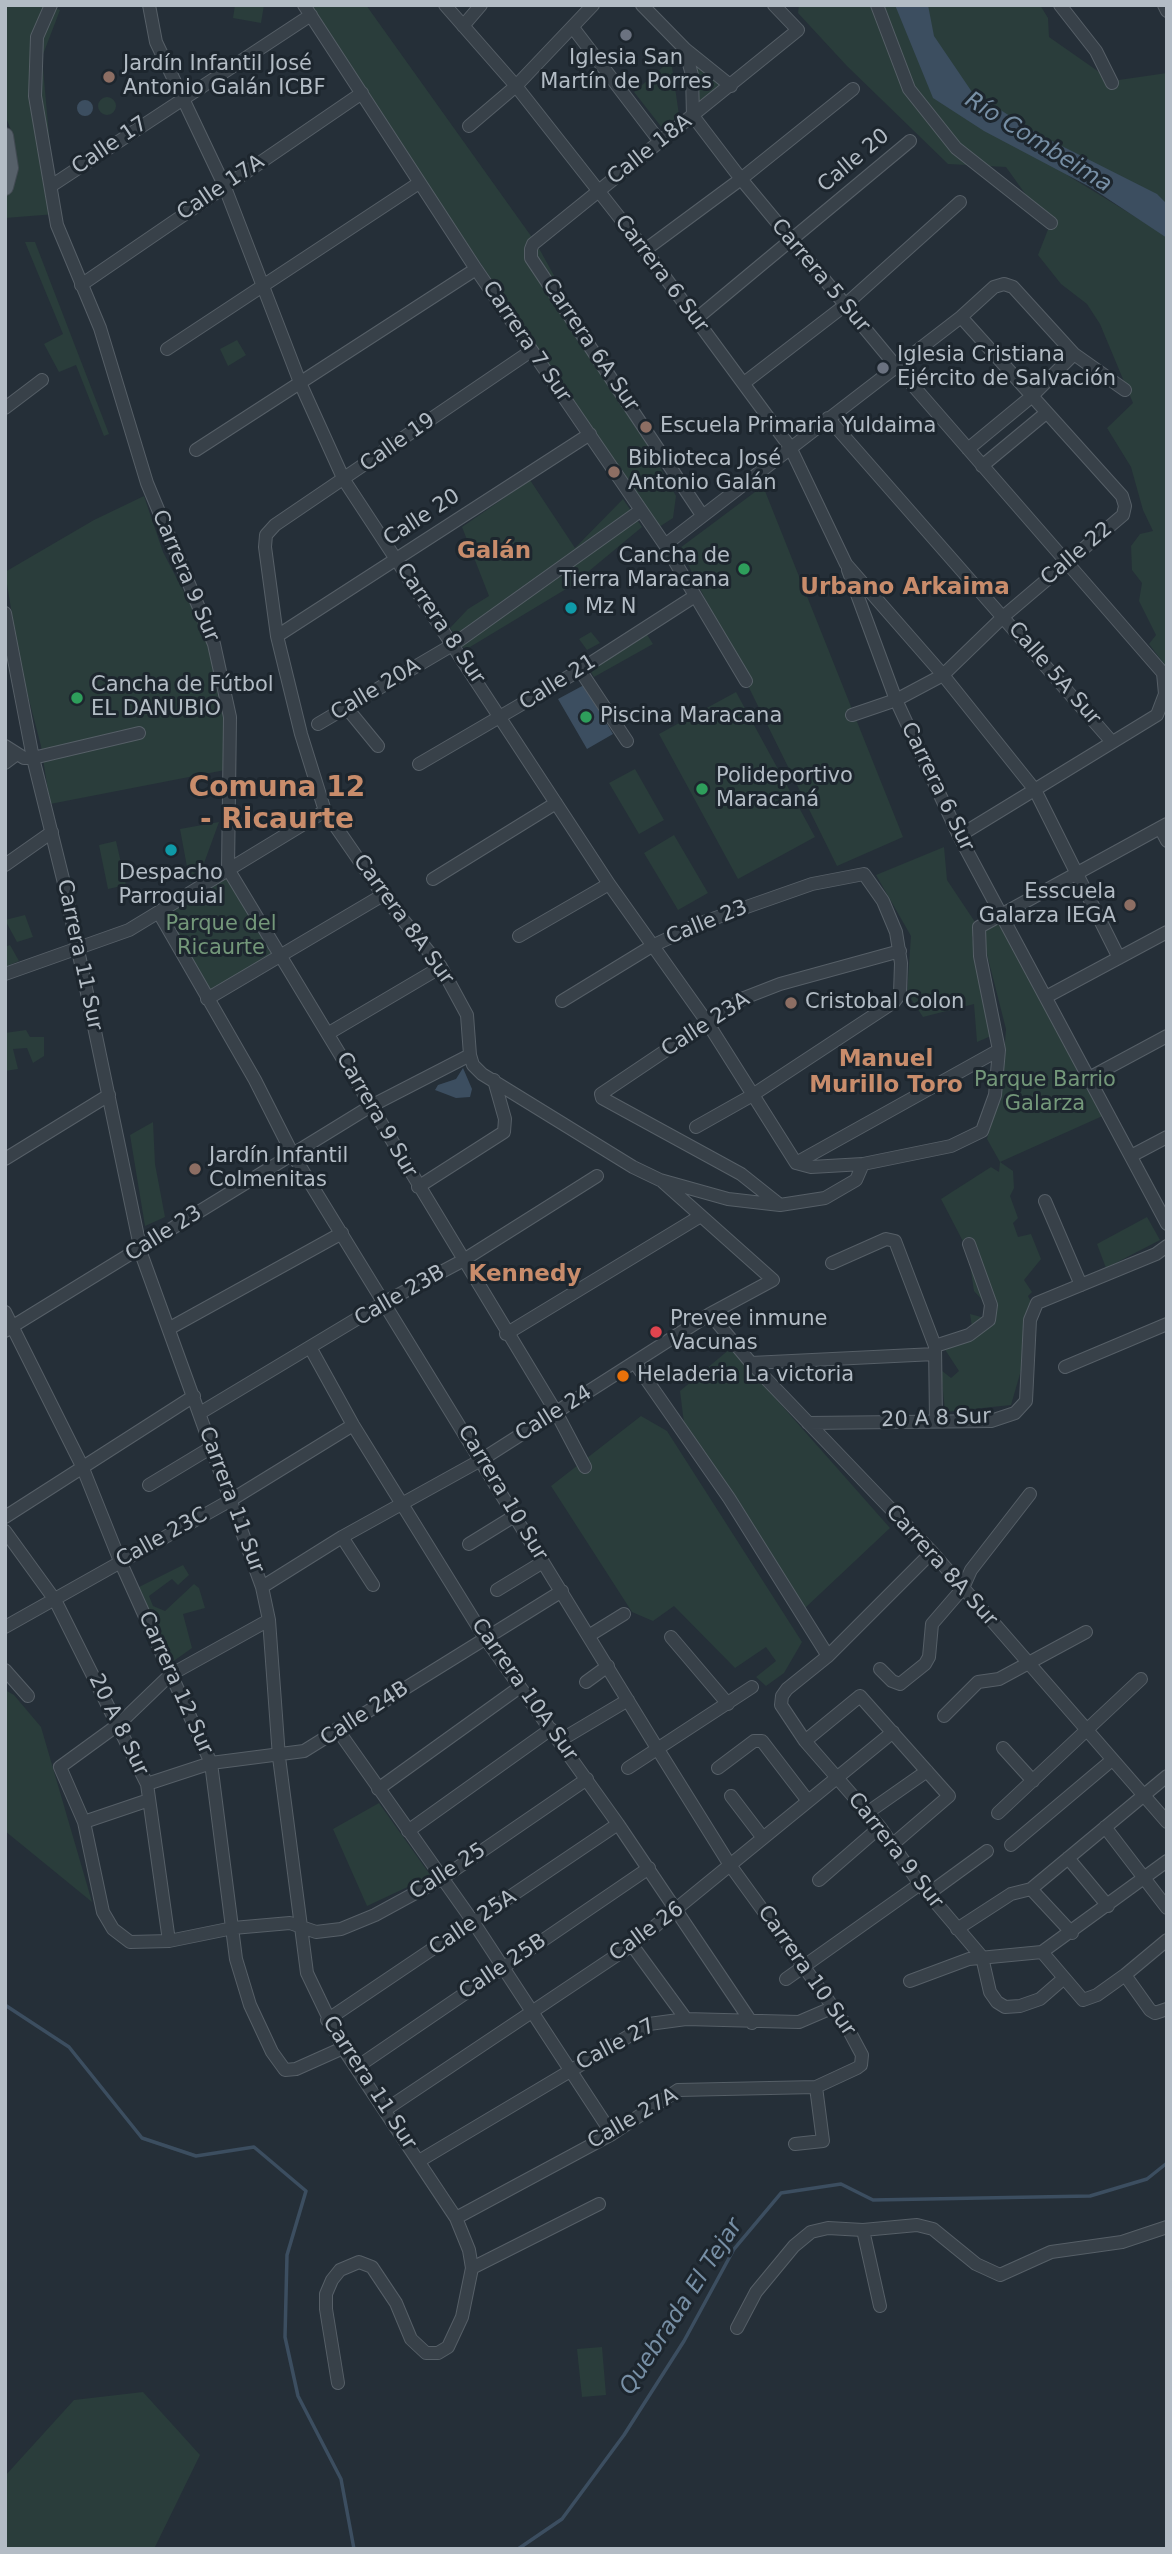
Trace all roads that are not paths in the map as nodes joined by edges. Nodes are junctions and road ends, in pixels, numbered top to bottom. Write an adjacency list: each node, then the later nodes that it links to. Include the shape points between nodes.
1 (51, 5): 30 (street, Carrera 9 Sur, via 37,37 34,66)
2 (149, 5): 21 (street, Carrera 8 Sur, via 156,42)
3 (445, 5): 13 (street, Carrera 6 Sur)
4 (481, 5): 13 (street)
5 (593, 5): 14 (street)
6 (642, 5): 15 (street)
7 (774, 5): 18 (street, Calle 18A, via 798,30)
8 (877, 5): 34 (street, via 909,89 924,109 956,148)
9 (1060, 5): 16 (street, via 1096,51)
10 (1164, 5): 12 (street)
11 (307, 10): 20 (street, Carrera 7 Sur); 21 (street, Calle 17)
12 (1167, 11)
13 (463, 26): 17 (street, Carrera 6 Sur)
14 (574, 29): 17 (street); 26 (street)
15 (685, 48): 18 (street); 22 (street, via 692,75)
16 (1112, 83)
17 (516, 86): 23 (street); 32 (street, Carrera 6 Sur)
18 (731, 86): 22 (street, Calle 18A)
19 (853, 89): 27 (street)
20 (362, 93): 28 (street, Carrera 7 Sur); 29 (street, Calle 17A)
21 (184, 98): 29 (street, Carrera 8 Sur); 30 (street, Calle 17)
22 (693, 116): 26 (street, Calle 18A); 27 (street, Carrera 5 Sur)
23 (469, 126)
24 (5, 135): 31 (main road, via 10,168)
25 (910, 141): 35 (street, Calle 20)
26 (661, 143): 32 (street, Calle 18A)
27 (741, 179): 35 (street, Carrera 5 Sur); 37 (street)
28 (419, 183): 38 (street, Carrera 7 Sur); 40 (street)
29 (224, 185): 39 (street, Calle 17A); 40 (street, Carrera 8 Sur)
30 (51, 186): 39 (street, Carrera 9 Sur, via 60,235)
31 (5, 187)
32 (597, 192): 36 (street, Calle 18A); 37 (street, Carrera 6 Sur)
33 (960, 202): 41 (street)
34 (1051, 223)
35 (791, 242): 41 (street, Carrera 5 Sur); 43 (street, Calle 20)
36 (533, 244): 63 (street, Carrera 6A Sur, via 531,258)
37 (645, 250): 43 (street, Carrera 6 Sur)
38 (476, 269): 45 (street, Carrera 7 Sur); 50 (street)
39 (81, 285): 98 (street, Carrera 9 Sur, via 106,347 147,483 214,644 227,694)
40 (265, 286): 44 (street); 50 (street, Carrera 8 Sur)
41 (844, 306): 47 (street, Carrera 5 Sur); 49 (street)
42 (961, 317): 46 (street, via 1004,284 1013,288); 47 (street); 52 (street)
43 (696, 319): 49 (street, Carrera 6 Sur)
44 (167, 349)
45 (531, 351): 56 (street, Carrera 7 Sur); 61 (street, Calle 19)
46 (1074, 354): 51 (street); 52 (street)
47 (896, 366): 55 (street); 58 (street, Carrera 5 Sur)
48 (42, 380): 53 (street)
49 (744, 383): 57 (street, Carrera 6 Sur)
50 (301, 384): 59 (street); 61 (street, Carrera 8 Sur)
51 (1125, 390)
52 (1031, 397): 54 (street); 58 (street)
53 (5, 408)
54 (1046, 414): 60 (street); 66 (street, Calle 22, via 1122,496 1125,506 1123,514)
55 (828, 418): 57 (street); 70 (street, Calle 5A Sur)
56 (590, 435): 62 (street, Carrera 7 Sur); 65 (street, Calle 20)
57 (790, 447): 63 (street); 67 (street, Carrera 6 Sur)
58 (968, 449): 60 (street, Carrera 5 Sur)
59 (196, 450)
60 (982, 466): 66 (street, Carrera 5 Sur)
61 (344, 480): 65 (street, Carrera 8 Sur); 71 (street, Calle 19, via 266,535)
62 (640, 511): 64 (street, Carrera 7 Sur); 72 (street, Calle 20A)
63 (702, 515): 64 (street)
64 (665, 545): 68 (street, Carrera 7 Sur)
65 (397, 559): 71 (street, Calle 20); 72 (street, Carrera 8 Sur)
66 (1067, 562): 70 (street, Calle 22); 83 (street, Carrera 5 Sur, via 1163,673 1165,694 1157,715)
67 (846, 564): 74 (street, Carrera 6 Sur); 76 (street, Carrera 6 Sur)
68 (695, 596): 73 (street, Calle 21); 75 (street, Carrera 7 Sur)
69 (5, 613): 87 (street, Carrera 11 Sur)
70 (1004, 616): 74 (street, Calle 22); 83 (street, Calle 5A Sur)
71 (277, 636): 92 (street)
72 (454, 644): 77 (street, Calle 20A); 79 (street, Carrera 8 Sur)
73 (580, 670): 79 (street, Calle 21); 82 (street)
74 (943, 675): 76 (street, Calle 22); 90 (street, Carrera 6 Sur)
75 (746, 681)
76 (896, 700): 78 (street, Calle 22); 95 (street, Carrera 6 Sur)
77 (346, 708): 80 (street, Calle 20A); 85 (street)
78 (852, 715)
79 (503, 717): 89 (street, Calle 21); 91 (street, Carrera 8 Sur)
80 (318, 724)
81 (139, 733): 87 (street)
82 (627, 741)
83 (1112, 742): 90 (street)
84 (5, 746): 86 (street)
85 (378, 746)
86 (17, 754): 87 (street); 88 (street)
87 (33, 758): 94 (street, Carrera 11 Sur)
88 (5, 763)
89 (419, 764)
90 (1035, 790): 95 (street); 99 (street, Carrera 6 Sur)
91 (556, 803): 100 (street); 101 (street, Carrera 8 Sur)
92 (325, 811): 98 (street); 102 (street, Carrera 8A Sur)
93 (1163, 826): 96 (street); 99 (street)
94 (52, 832): 97 (street); 108 (street, Carrera 11 Sur)
95 (960, 836): 104 (street, Carrera 6 Sur)
96 (1167, 841)
97 (5, 865)
98 (228, 869): 103 (street); 110 (street, Carrera 9 Sur)
99 (1075, 875): 104 (street); 111 (street, Carrera 6 Sur)
100 (433, 879)
101 (610, 884): 106 (street); 107 (street, Carrera 8 Sur)
102 (383, 895): 110 (street); 112 (street, Carrera 8A Sur)
103 (159, 913): 108 (street); 115 (street, Carrera 10 Sur)
104 (1002, 915): 114 (street, Carrera 6 Sur); 120 (street, via 979,928 980,956)
105 (1167, 932): 111 (street)
106 (519, 936)
107 (652, 946): 109 (street, Calle 23, via 760,901 864,874 883,901); 116 (street, Calle 23); 117 (street, Carrera 8 Sur)
108 (78, 950): 113 (street); 124 (street, Carrera 11 Sur)
109 (900, 951): 117 (street, Calle 23A, via 761,990); 125 (street, via 902,982 894,1002)
110 (281, 954): 115 (street); 118 (street, Carrera 9 Sur)
111 (1119, 958): 114 (street)
112 (441, 967): 118 (street); 121 (street, Carrera 8A Sur, via 467,1016)
113 (5, 974)
114 (1046, 997): 122 (street, Carrera 6 Sur)
115 (207, 999): 129 (street, Carrera 10 Sur)
116 (562, 1001)
117 (707, 1022): 125 (street, Carrera 8 Sur); 138 (street, Calle 23A, via 601,1098 741,1174)
118 (329, 1033): 126 (street, Carrera 9 Sur)
119 (1167, 1036): 122 (street)
120 (999, 1050): 132 (street); 133 (street, via 995,1095 982,1131 951,1146)
121 (470, 1055): 123 (street, via 473,1065); 126 (street, Calle 23)
122 (1089, 1078): 130 (street, Carrera 6 Sur)
123 (494, 1080): 135 (street); 136 (street, via 505,1132)
124 (109, 1095): 131 (street); 144 (street, Carrera 11 Sur)
125 (751, 1096): 127 (street); 132 (street, Carrera 8 Sur)
126 (371, 1106): 129 (street, Calle 23); 136 (street, Carrera 9 Sur)
127 (696, 1127)
128 (1167, 1137): 130 (street)
129 (293, 1155): 141 (street, Carrera 10 Sur); 144 (street, Calle 23)
130 (1131, 1156): 140 (street, Carrera 6 Sur)
131 (5, 1159)
132 (796, 1163): 133 (street, via 811,1167)
133 (863, 1164): 138 (street, via 856,1180 834,1194)
134 (597, 1176): 145 (street, Calle 23B)
135 (660, 1180): 138 (street, via 728,1199); 139 (street)
136 (418, 1187): 145 (street, Carrera 9 Sur)
137 (1045, 1200): 147 (street)
138 (780, 1205)
139 (699, 1217): 150 (street, Calle 24, via 773,1280); 154 (street)
140 (1167, 1224)
141 (342, 1233): 148 (street, Carrera 10 Sur); 152 (street)
142 (969, 1244): 156 (street, via 991,1305 989,1320)
143 (1167, 1246): 147 (street, 20 A 8 Sur)
144 (141, 1249): 152 (street, Carrera 11 Sur); 153 (street, Calle 23)
145 (462, 1261): 148 (street, Calle 23B); 154 (street, Carrera 9 Sur)
146 (832, 1263): 156 (street, via 892,1239)
147 (1081, 1285): 163 (street, 20 A 8 Sur, via 1037,1303 1031,1311 1026,1401 1015,1413 991,1421)
148 (385, 1302): 155 (street, Calle 23B); 167 (street, Carrera 10 Sur)
149 (5, 1312): 153 (street, Carrera 12 Sur)
150 (710, 1314): 157 (street, Calle 24); 158 (street, Carrera 8A Sur)
151 (1167, 1324): 159 (street)
152 (170, 1328): 160 (street, Carrera 11 Sur)
153 (9, 1329): 168 (street, Carrera 12 Sur)
154 (506, 1334): 161 (street, Carrera 9 Sur)
155 (311, 1349): 162 (street, Calle 23B); 165 (street, Carrera 10A Sur)
156 (935, 1350): 158 (street); 163 (street)
157 (635, 1363): 161 (street, Calle 24); 195 (street, via 729,1498)
158 (751, 1363): 164 (street, Carrera 8A Sur)
159 (1065, 1367)
160 (194, 1396): 162 (street, Carrera 11 Sur); 168 (street)
161 (556, 1412): 167 (street, Calle 24); 169 (street, Carrera 9 Sur)
162 (200, 1413): 166 (street, Carrera 11 Sur)
163 (936, 1420): 164 (street, 20 A 8 Sur)
164 (808, 1423): 179 (street, Carrera 8A Sur)
165 (353, 1425): 172 (street, Calle 23C); 173 (street, Carrera 10A Sur)
166 (212, 1447): 170 (street); 172 (street, Carrera 11 Sur)
167 (481, 1460): 173 (street, Calle 24); 174 (street, Carrera 10 Sur)
168 (82, 1466): 175 (street); 180 (street, Carrera 12 Sur)
169 (586, 1467)
170 (149, 1485)
171 (1030, 1493): 184 (street, via 971,1570)
172 (231, 1500): 180 (street, Calle 23C); 183 (street, Carrera 11 Sur)
173 (403, 1503): 177 (street, Calle 24); 194 (street, Carrera 10A Sur)
174 (516, 1515): 178 (street); 181 (street, Carrera 10 Sur)
175 (5, 1517)
176 (5, 1531): 187 (street, 20 A 8 Sur)
177 (342, 1537): 182 (street); 183 (street, Calle 24)
178 (469, 1544)
179 (932, 1552): 184 (street, Carrera 8A Sur); 195 (street)
180 (120, 1561): 187 (street, Calle 23C); 200 (street, Carrera 12 Sur)
181 (543, 1562): 185 (street); 186 (street, Carrera 10 Sur)
182 (373, 1586)
183 (262, 1587): 189 (street, Carrera 11 Sur)
184 (963, 1588): 196 (street, Carrera 8A Sur); 198 (street, via 932,1624 925,1664 900,1684)
185 (497, 1590)
186 (562, 1591): 192 (street, Carrera 10 Sur); 194 (street, Calle 24B)
187 (55, 1600): 190 (street, Calle 23C); 209 (street, 20 A 8 Sur)
188 (624, 1614): 192 (street)
189 (269, 1620): 200 (street); 218 (street, Carrera 11 Sur)
190 (5, 1627)
191 (1086, 1632): 196 (street)
192 (590, 1635): 197 (street, Carrera 10 Sur)
193 (671, 1637): 207 (street)
194 (485, 1638): 203 (street, Carrera 10A Sur); 210 (street, Calle 24B)
195 (828, 1656): 215 (street, Carrera 9 Sur, via 782,1696 781,1705)
196 (1028, 1662): 208 (street, via 997,1680 978,1682); 212 (street, Carrera 8A Sur)
197 (608, 1666): 202 (street); 206 (street, Carrera 10 Sur)
198 (880, 1669)
199 (5, 1670): 205 (street)
200 (170, 1675): 209 (street); 220 (street, Carrera 12 Sur)
201 (1142, 1679): 212 (street)
202 (586, 1682)
203 (520, 1687): 211 (street, Carrera 10A Sur); 229 (street)
204 (752, 1687): 207 (street)
205 (28, 1696)
206 (628, 1700): 214 (street); 216 (street, Carrera 10 Sur)
207 (728, 1704): 216 (street)
208 (944, 1716)
209 (119, 1724): 228 (street, 20 A 8 Sur); 236 (street, via 60,1767)
210 (337, 1729): 218 (street, Calle 24B, via 304,1751); 229 (street)
211 (551, 1729): 214 (street, Carrera 10A Sur); 241 (street)
212 (1086, 1729): 219 (street, Carrera 8A Sur); 227 (street)
213 (893, 1732): 215 (street, via 860,1696); 223 (street); 225 (street, Calle 26)
214 (559, 1741): 226 (street, Carrera 10A Sur)
215 (805, 1741): 225 (street, Carrera 9 Sur)
216 (657, 1748): 221 (street); 248 (street, Carrera 10 Sur)
217 (1003, 1748): 227 (street)
218 (279, 1757): 220 (street, Calle 24B); 259 (street, Carrera 11 Sur)
219 (1112, 1760): 230 (street, Carrera 8A Sur); 243 (street)
220 (211, 1763): 228 (street, Calle 24B); 260 (street, Carrera 12 Sur)
221 (628, 1768)
222 (718, 1768): 233 (street, via 754,1741 762,1741)
223 (926, 1771): 234 (street); 244 (street, via 949,1797)
224 (1167, 1776): 230 (street)
225 (836, 1777): 233 (street, Calle 26); 234 (street, Carrera 9 Sur)
226 (587, 1779): 238 (street, Carrera 10A Sur); 251 (street, Calle 25)
227 (1033, 1781): 235 (street)
228 (147, 1784): 232 (street, 20 A 8 Sur)
229 (378, 1789): 241 (street)
230 (1143, 1795): 237 (street, Carrera 8A Sur); 240 (street)
231 (730, 1796): 242 (street)
232 (149, 1800): 236 (street); 264 (street, 20 A 8 Sur)
233 (808, 1801): 242 (street, Calle 26)
234 (867, 1813): 239 (street, Carrera 9 Sur)
235 (998, 1813)
236 (84, 1822): 264 (street, via 103,1912 113,1929 130,1942)
237 (1167, 1822)
238 (618, 1824): 249 (street, Carrera 10A Sur); 258 (street, Calle 25A)
239 (880, 1827): 244 (street, Carrera 9 Sur); 252 (street)
240 (1105, 1827): 246 (street); 250 (street)
241 (408, 1831): 251 (street)
242 (763, 1838): 248 (street, Calle 26)
243 (1011, 1844)
244 (892, 1845): 253 (street, Carrera 9 Sur)
245 (987, 1851): 253 (street)
246 (1068, 1858): 254 (street); 255 (street)
247 (1167, 1861): 250 (street)
248 (730, 1865): 257 (street, Calle 26); 268 (street, Carrera 10 Sur)
249 (649, 1868): 257 (street, Carrera 10A Sur); 269 (street, Calle 25B)
250 (1144, 1878): 255 (street); 256 (street)
251 (441, 1879): 258 (street); 259 (street, Calle 25, via 341,1929 316,1933)
252 (819, 1880)
253 (924, 1889): 261 (street, Carrera 9 Sur); 268 (street)
254 (1031, 1889): 261 (street, via 1012,1894); 262 (street)
255 (1108, 1906): 262 (street)
256 (1167, 1908)
257 (677, 1912): 265 (street, Calle 26); 279 (street, Carrera 10A Sur)
258 (474, 1923): 269 (street); 278 (street, Calle 25A)
259 (299, 1924): 260 (street); 278 (street, Carrera 11 Sur, via 307,1973)
260 (233, 1928): 264 (street); 280 (street, Carrera 12 Sur, via 242,1983 272,2052 285,2070)
261 (957, 1928): 267 (street, Carrera 9 Sur)
262 (1072, 1933): 266 (street)
263 (1167, 1940): 270 (street)
264 (169, 1941)
265 (632, 1945): 276 (street, Calle 26); 277 (street)
266 (1042, 1952): 267 (street); 272 (street)
267 (982, 1957): 272 (street, Carrera 9 Sur, via 990,1992 1004,2007 1040,1999); 273 (street)
268 (802, 1967): 271 (street); 274 (street, Carrera 10 Sur)
269 (501, 1968): 276 (street); 282 (street, Calle 25B)
270 (1125, 1975): 272 (street, via 1083,2000); 275 (street, via 1150,2010)
271 (786, 1979)
272 (1063, 1979)
273 (910, 1980)
274 (834, 2007): 279 (street, Calle 27, via 799,2022); 281 (street, Carrera 10 Sur, via 860,2049)
275 (1167, 2009)
276 (532, 2011): 283 (street); 285 (street, Calle 26)
277 (686, 2019): 279 (street, Calle 27); 283 (street, Calle 27, via 649,2024)
278 (327, 2020): 280 (street, Carrera 11 Sur)
279 (752, 2022)
280 (343, 2048): 282 (street, Carrera 11 Sur)
281 (862, 2061): 284 (street, Calle 27A, via 857,2068)
282 (357, 2067): 285 (street, Carrera 11 Sur)
283 (572, 2068): 286 (street); 288 (street, Calle 27)
284 (816, 2087): 286 (street, Calle 27A, via 678,2090); 287 (street, via 822,2141)
285 (385, 2110): 288 (street, Carrera 11 Sur)
286 (612, 2134): 290 (street, Calle 27A)
287 (795, 2144)
288 (419, 2161): 290 (street, Carrera 11 Sur)
289 (599, 2204): 293 (street)
290 (456, 2218): 293 (street, Carrera 11 Sur)
291 (1167, 2227): 292 (street, via 1122,2242 1051,2252 1000,2274 976,2264 933,2229 917,2225)
292 (863, 2230): 294 (street); 295 (street, via 811,2232 774,2268)
293 (471, 2268): 296 (street, Carrera 11 Sur, via 462,2317 448,2347 438,2353 418,2348 389,2289 372,2267 351,2264 332,2280 327,2323)
294 (880, 2306)
295 (737, 2328)
296 (338, 2383)

